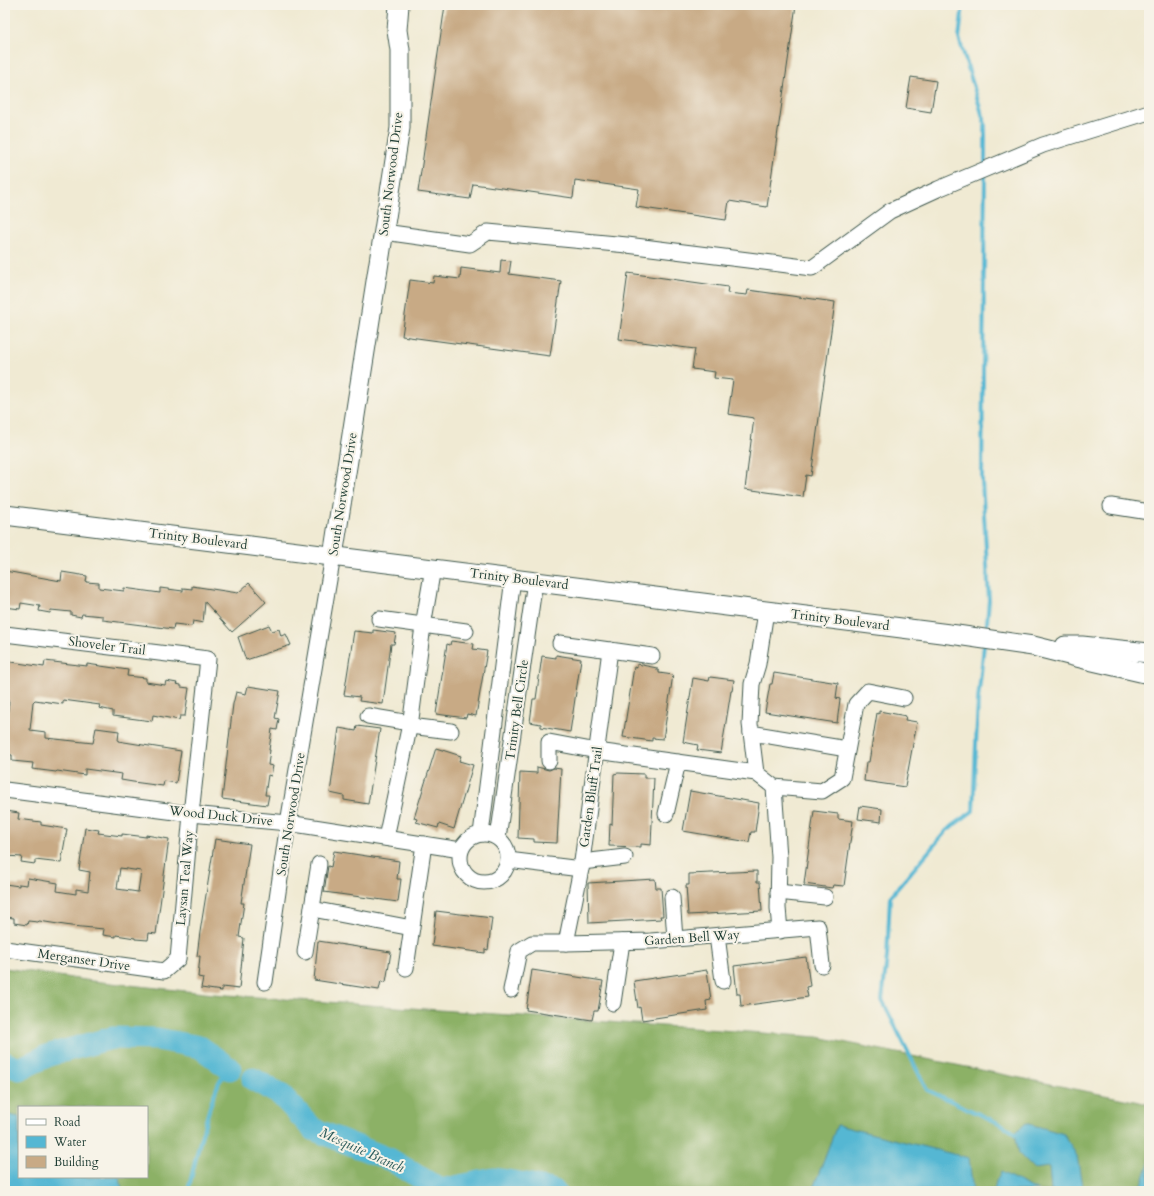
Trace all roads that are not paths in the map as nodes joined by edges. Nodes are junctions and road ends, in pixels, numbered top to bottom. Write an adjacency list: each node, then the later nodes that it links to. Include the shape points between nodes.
1 (399, 5): 3 (main road, South Norwood Drive, via 397,30 400,50 400,128)
2 (1149, 112): 3 (street, via 1043,145 890,211 812,268 627,245 488,232 470,244)
3 (384, 232): 7 (main road, South Norwood Drive)
4 (1111, 506): 5 (street)
5 (1149, 512)
6 (5, 515): 7 (main road, Trinity Boulevard)
7 (333, 556): 8 (main road, Trinity Boulevard); 37 (street, South Norwood Drive)
8 (433, 568): 9 (main road, Trinity Boulevard); 13 (street)
9 (513, 578): 10 (main road, Trinity Boulevard); 38 (street, Trinity Bell Circle)
10 (535, 581): 11 (main road, Trinity Boulevard); 40 (street, Trinity Bell Circle)
11 (766, 610): 17 (main road, Trinity Boulevard); 27 (street, via 758,664 752,684)
12 (379, 619): 13 (street)
13 (423, 626): 14 (street); 25 (street)
14 (466, 631)
15 (5, 634): 21 (street, Shoveler Trail)
16 (560, 644): 18 (street)
17 (1033, 646): 19 (main road, Trinity Boulevard, via 1082,646); 22 (main road, Trinity Boulevard)
18 (610, 650): 20 (street); 29 (street, Garden Bluff Trail)
19 (1149, 653)
20 (652, 656)
21 (208, 659): 35 (street, Laysan Teal Way)
22 (1149, 674)
23 (904, 698): 28 (street, via 868,691 856,704)
24 (368, 716): 25 (street)
25 (410, 725): 26 (street); 39 (street)
26 (451, 732)
27 (751, 733): 28 (street); 32 (street)
28 (847, 749): 33 (street, via 842,778 822,791)
29 (597, 751): 30 (street, via 549,742); 31 (street); 46 (street, Garden Bluff Trail)
30 (549, 761)
31 (678, 762): 32 (street); 36 (street)
32 (756, 773): 33 (street)
33 (774, 787): 47 (street, via 779,857)
34 (5, 790): 35 (street, Wood Duck Drive)
35 (191, 814): 37 (street, Wood Duck Drive); 61 (street, Laysan Teal Way, via 178,959)
36 (666, 814)
37 (288, 823): 39 (street, Wood Duck Drive); 63 (street, South Norwood Drive)
38 (481, 834): 40 (street); 42 (street, via 469,838)
39 (386, 838): 41 (street, Wood Duck Drive)
40 (498, 838): 44 (street, via 507,851)
41 (424, 844): 42 (street, Wood Duck Drive); 51 (street)
42 (461, 850): 44 (street, via 460,866 465,874 483,883 500,876 506,869)
43 (625, 857): 46 (street)
44 (508, 860): 46 (street)
45 (319, 864): 50 (street)
46 (581, 866): 56 (street, Garden Bluff Trail)
47 (778, 892): 49 (street); 52 (street)
48 (672, 897): 54 (street)
49 (825, 897)
50 (312, 910): 51 (street); 58 (street)
51 (412, 928): 60 (street)
52 (780, 931): 53 (street, Garden Bell Way); 59 (street, Garden Bell Way, via 818,927)
53 (717, 936): 54 (street, Garden Bell Way); 62 (street)
54 (675, 939): 55 (street, Garden Bell Way)
55 (622, 942): 56 (street, Garden Bell Way); 65 (street)
56 (566, 943): 64 (street, Garden Bell Way, via 532,943 519,951)
57 (5, 949): 61 (street, Merganser Drive)
58 (305, 952)
59 (822, 965)
60 (406, 968)
61 (164, 970)
62 (723, 981)
63 (265, 982)
64 (511, 990)
65 (613, 1003)

